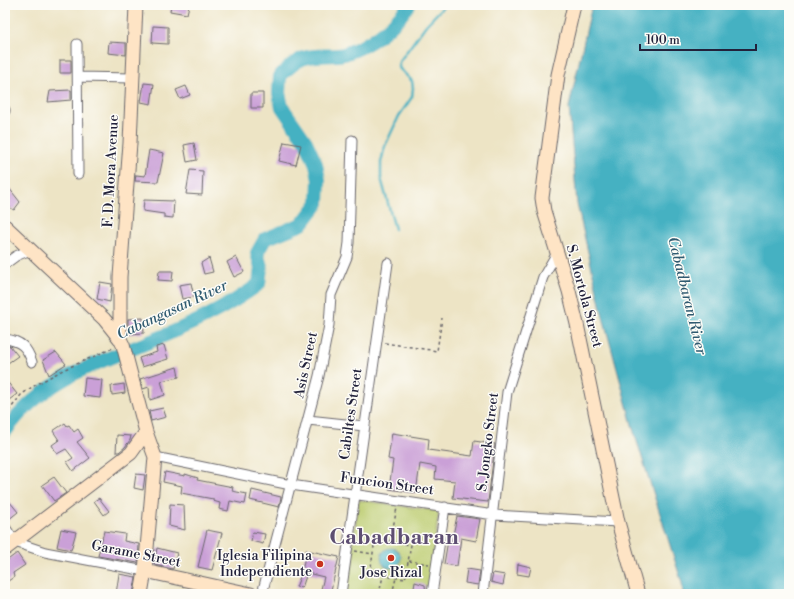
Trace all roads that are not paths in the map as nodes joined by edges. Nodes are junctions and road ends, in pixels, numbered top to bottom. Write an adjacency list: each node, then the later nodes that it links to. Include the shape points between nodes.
1 (136, 5): 5 (street, F. D. Mora Avenue)
2 (574, 5): 10 (street, S. Mortola Street, via 558,75 542,198)
3 (77, 44): 4 (street)
4 (78, 78): 5 (street); 7 (street)
5 (132, 78): 13 (street, F. D. Mora Avenue)
6 (352, 140): 18 (street, Asis Street, via 349,243 343,270 331,295 329,325)
7 (78, 174)
8 (5, 226): 9 (street)
9 (26, 246): 12 (street); 14 (street)
10 (557, 253): 26 (street, S. Jongko Street, via 543,277 507,392); 27 (street, S. Mortola Street, via 577,324)
11 (388, 263): 19 (street, Cabiltes Street)
12 (5, 264)
13 (120, 307): 14 (street, via 111,314); 16 (street, F. D. Mora Avenue)
14 (97, 312): 16 (street)
15 (5, 339): 17 (street, via 18,342 27,349)
16 (123, 346): 20 (street)
17 (32, 362)
18 (308, 420): 19 (street); 23 (street, Asis Street)
19 (364, 426): 24 (street, Cabiltes Street)
20 (146, 432): 21 (street); 22 (street)
21 (132, 453): 22 (street); 29 (street)
22 (155, 457): 23 (street, Funcion Street); 30 (street)
23 (291, 485): 24 (street, Funcion Street); 34 (street, Asis Street)
24 (354, 494): 25 (street, Funcion Street); 35 (street, Cabiltes Street)
25 (445, 507): 26 (street, Funcion Street); 36 (street)
26 (494, 515): 27 (street, Funcion Street); 37 (street, S. Jongko Street)
27 (618, 522): 38 (street, S. Mortola Street)
28 (5, 527): 29 (street)
29 (10, 546): 30 (street, Garame Street)
30 (145, 571): 31 (street, Garame Street); 32 (street)
31 (213, 590): 33 (street, Garame Street)
32 (141, 594)
33 (251, 594)
34 (262, 594)
35 (341, 594)
36 (432, 594)
37 (483, 594)
38 (638, 594)

